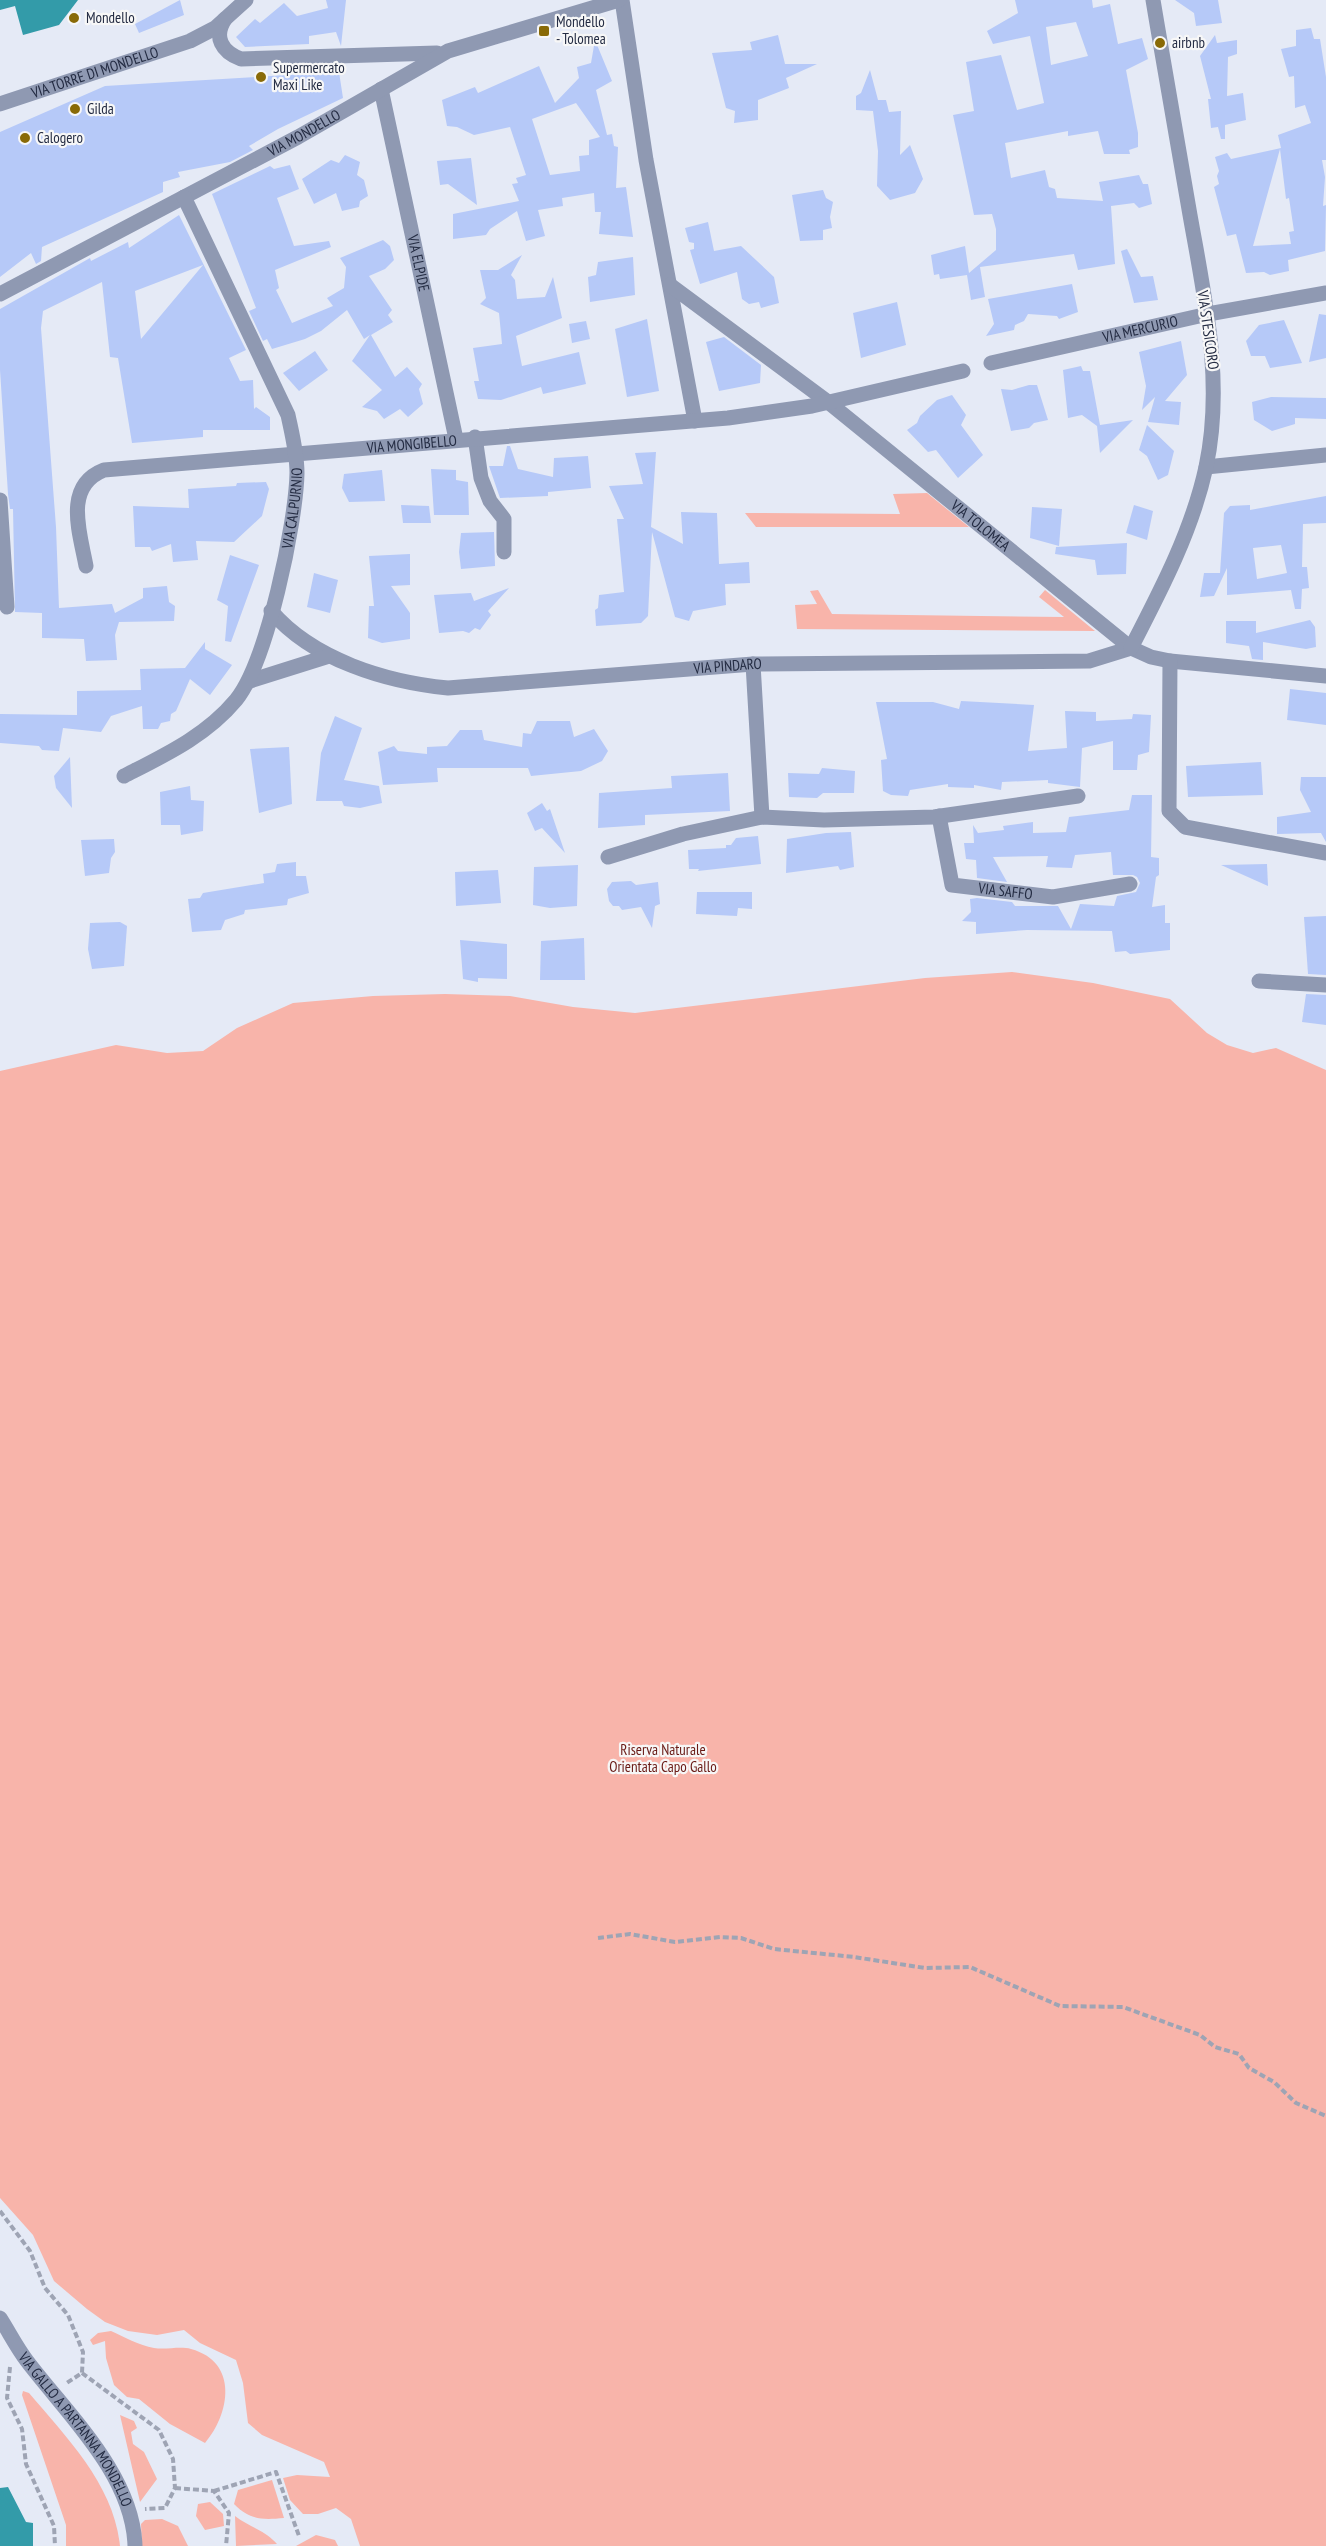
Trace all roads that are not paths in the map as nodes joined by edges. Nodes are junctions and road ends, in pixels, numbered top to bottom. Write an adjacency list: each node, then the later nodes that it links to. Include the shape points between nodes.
1 (246, 0): 4 (street, VIA TORRE DI MONDELLO)
2 (620, 0): 5 (street, VIA MONDELLO); 9 (street)
3 (1153, 0): 12 (street, VIA STESICORO)
4 (225, 19): 5 (street, via 220,28 221,44 231,55 246,59); 7 (street, VIA TORRE DI MONDELLO, via 190,42)
5 (448, 51): 6 (street, VIA MONDELLO)
6 (381, 89): 8 (street, VIA MONDELLO); 18 (street, VIA ELPIDE)
7 (0, 104)
8 (184, 197): 11 (street, VIA MONDELLO); 19 (street, VIA CALPURNIO, via 288,415)
9 (669, 285): 15 (street, VIA TOLOMEA); 16 (street)
10 (1326, 293): 12 (street, VIA MERCURIO)
11 (0, 294)
12 (1208, 314): 13 (street, VIA MERCURIO); 21 (street, VIA STESICORO, via 1215,398)
13 (992, 363)
14 (963, 371): 15 (street, VIA MONGIBELLO)
15 (828, 402): 16 (street, VIA MONGIBELLO); 27 (street, VIA TOLOMEA)
16 (695, 421): 17 (street, VIA MONGIBELLO)
17 (475, 437): 18 (street, VIA MONGIBELLO); 23 (street, via 481,478 490,501 504,519)
18 (456, 439): 19 (street, VIA MONGIBELLO)
19 (296, 453): 24 (street, VIA MONGIBELLO, via 93,474 83,484 76,509); 26 (street, VIA CALPURNIO, via 292,519)
20 (1326, 455): 21 (street)
21 (1206, 467): 27 (street, VIA STESICORO, via 1181,546)
22 (0, 500): 25 (street)
23 (504, 552)
24 (86, 567)
25 (7, 607)
26 (271, 611): 28 (street, VIA PINDARO, via 282,624); 32 (street, VIA CALPURNIO)
27 (1131, 648): 29 (street, VIA TOLOMEA); 30 (street, VIA PINDARO, via 1089,661)
28 (329, 656): 30 (street, VIA PINDARO, via 418,685 448,688); 32 (street)
29 (1170, 661): 31 (street, VIA TOLOMEA); 37 (street, via 1169,812 1185,827)
30 (753, 664): 36 (street)
31 (1326, 676)
32 (250, 681): 33 (street, VIA CALPURNIO, via 210,726)
33 (124, 776)
34 (1078, 796): 35 (street)
35 (939, 816): 36 (street, via 824,820); 39 (street, VIA SAFFO, via 952,885 1053,897)
36 (762, 817): 38 (street, via 683,834)
37 (1326, 853)
38 (608, 857)
39 (1130, 884)
40 (1259, 981): 41 (street)
41 (1326, 985)
42 (0, 2318): 43 (street, VIA GALLO A PARTANNA MONDELLO, via 22,2354 121,2487 130,2510)
43 (135, 2546)

